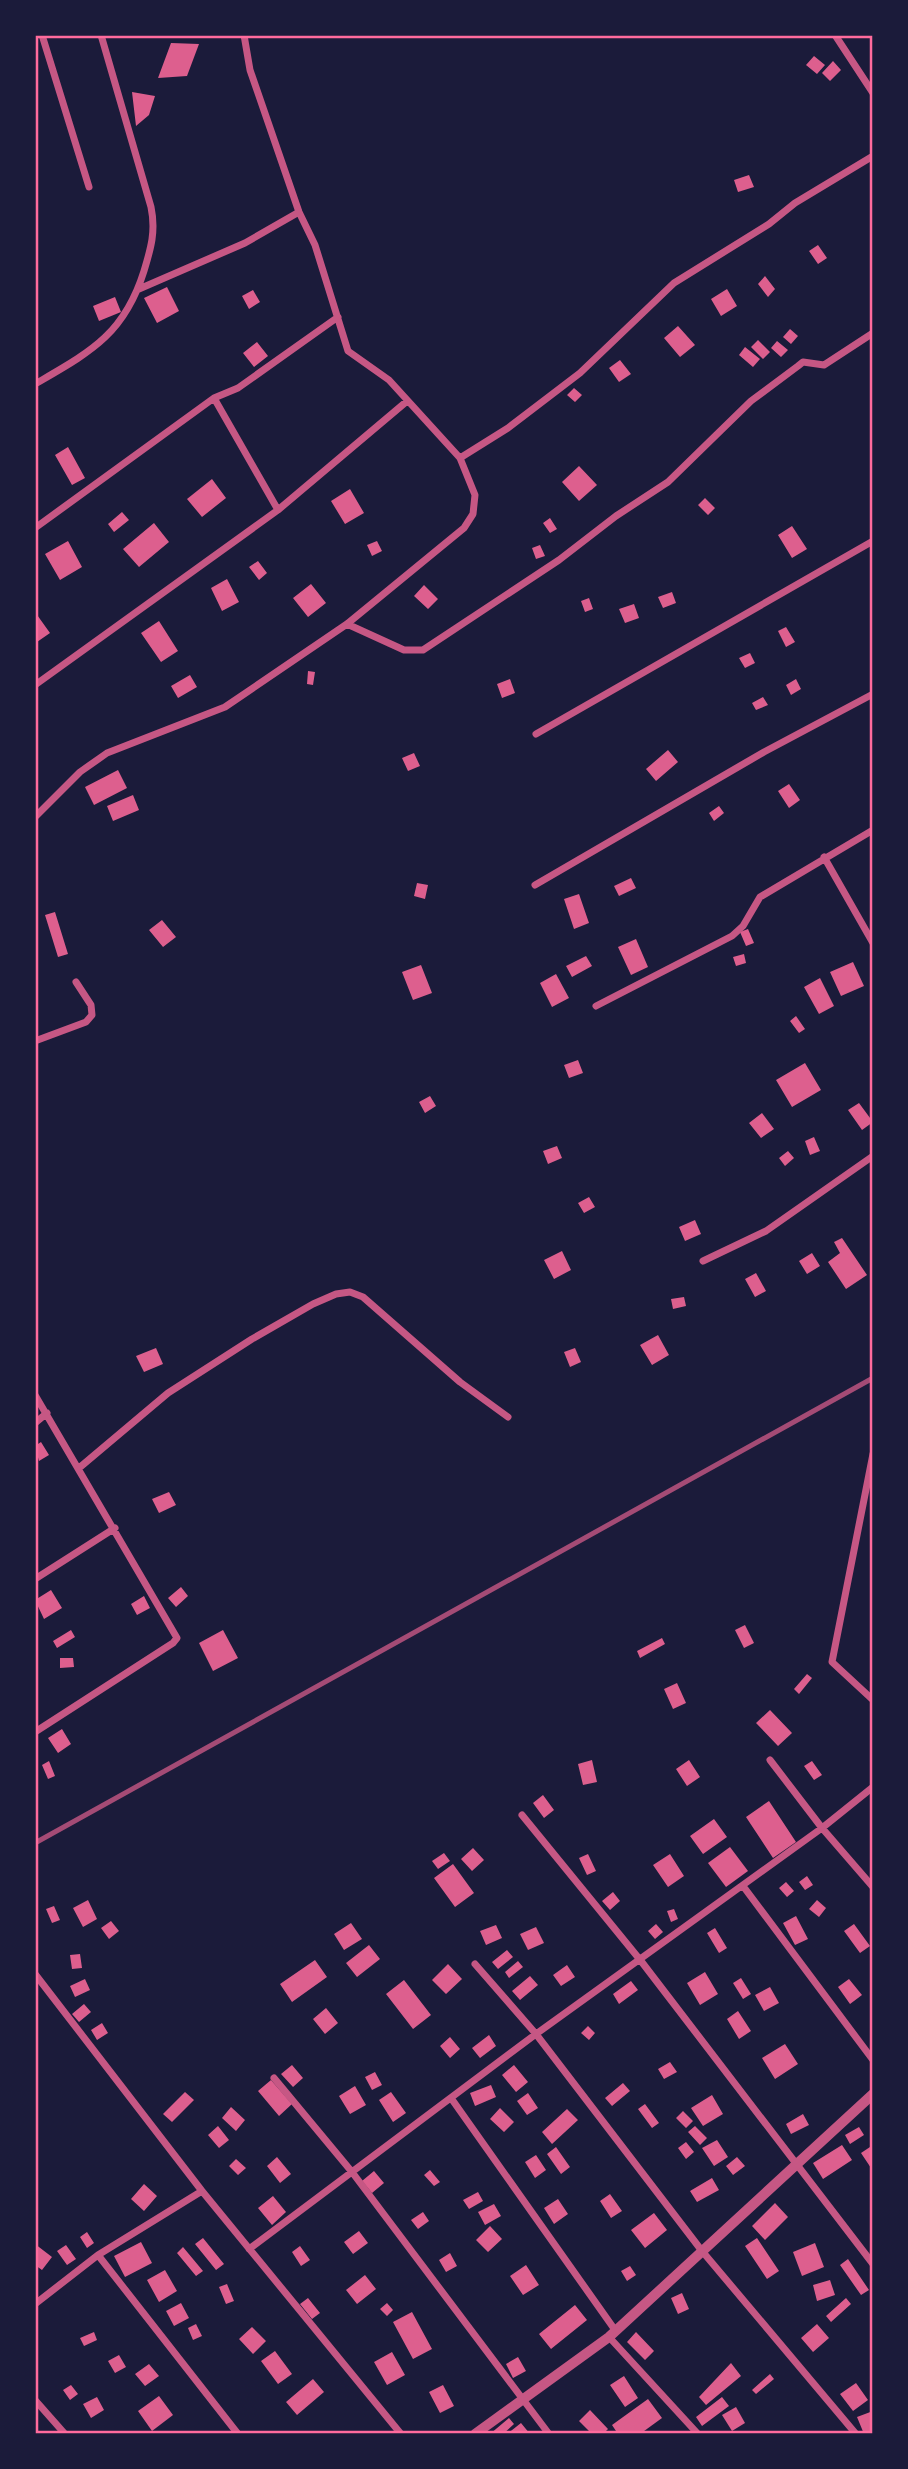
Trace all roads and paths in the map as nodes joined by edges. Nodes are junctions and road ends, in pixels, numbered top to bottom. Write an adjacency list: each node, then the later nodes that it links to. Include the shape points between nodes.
1 (42, 35): 7 (street)
2 (101, 35): 9 (street, via 154,223)
3 (244, 35): 8 (street, via 250,70)
4 (835, 35): 5 (street)
5 (873, 93)
6 (873, 156): 15 (street, via 794,202 760,230 674,283 580,373)
7 (89, 187)
8 (299, 212): 9 (street, via 244,243); 10 (street, via 315,245)
9 (139, 289): 12 (street, via 106,340)
10 (338, 317): 13 (street, via 238,388); 14 (street, via 352,355 384,375)
11 (873, 333): 19 (street, via 824,365 807,362 798,366 751,401 668,482 423,650 404,650)
12 (35, 384)
13 (214, 398): 16 (street); 17 (street)
14 (406, 401): 15 (street); 16 (street)
15 (460, 458): 19 (street, via 475,495 470,522)
16 (278, 510): 20 (street)
17 (35, 528)
18 (873, 541): 22 (street)
19 (347, 624): 23 (street, via 225,707 107,753 80,772)
20 (35, 685)
21 (873, 694): 26 (street)
22 (536, 734)
23 (35, 817)
24 (873, 830): 25 (street)
25 (824, 857): 27 (street); 29 (street, via 761,897 732,936)
26 (535, 885)
27 (873, 943)
28 (76, 982): 30 (street, via 92,1015 86,1022)
29 (596, 1006)
30 (35, 1041)
31 (873, 1156): 32 (street, via 766,1231)
32 (703, 1261)
33 (35, 1395): 34 (street)
34 (47, 1413): 36 (street); 38 (street)
35 (508, 1417): 38 (street, via 460,1382 363,1297 350,1292 313,1304 204,1368)
36 (35, 1423)
37 (873, 1454): 41 (street, via 832,1662)
38 (79, 1468): 39 (street)
39 (116, 1528): 40 (street); 42 (street, via 177,1638)
40 (35, 1579)
41 (873, 1700)
42 (35, 1732)
43 (770, 1760): 46 (street)
44 (873, 1787): 46 (street)
45 (522, 1815): 49 (street)
46 (822, 1828): 47 (street); 48 (street)
47 (743, 1886): 49 (street); 53 (street)
48 (873, 1888)
49 (641, 1961): 52 (street); 57 (street)
50 (475, 1964): 52 (street)
51 (35, 1974): 59 (street)
52 (536, 2034): 56 (street); 61 (street)
53 (873, 2060)
54 (274, 2078): 58 (street)
55 (873, 2094): 57 (street)
56 (451, 2098): 58 (street); 65 (street)
57 (796, 2163): 61 (street); 63 (street)
58 (352, 2172): 60 (street); 67 (street)
59 (202, 2191): 60 (street); 62 (street)
60 (249, 2249): 70 (street)
61 (702, 2251): 65 (street); 74 (street)
62 (98, 2255): 64 (street); 69 (street)
63 (873, 2264)
64 (35, 2304)
65 (612, 2333): 67 (street); 73 (street)
66 (35, 2400): 68 (street)
67 (521, 2400): 71 (street); 72 (street)
68 (65, 2434)
69 (239, 2434)
70 (401, 2434)
71 (475, 2434)
72 (549, 2434)
73 (698, 2434)
74 (856, 2434)

